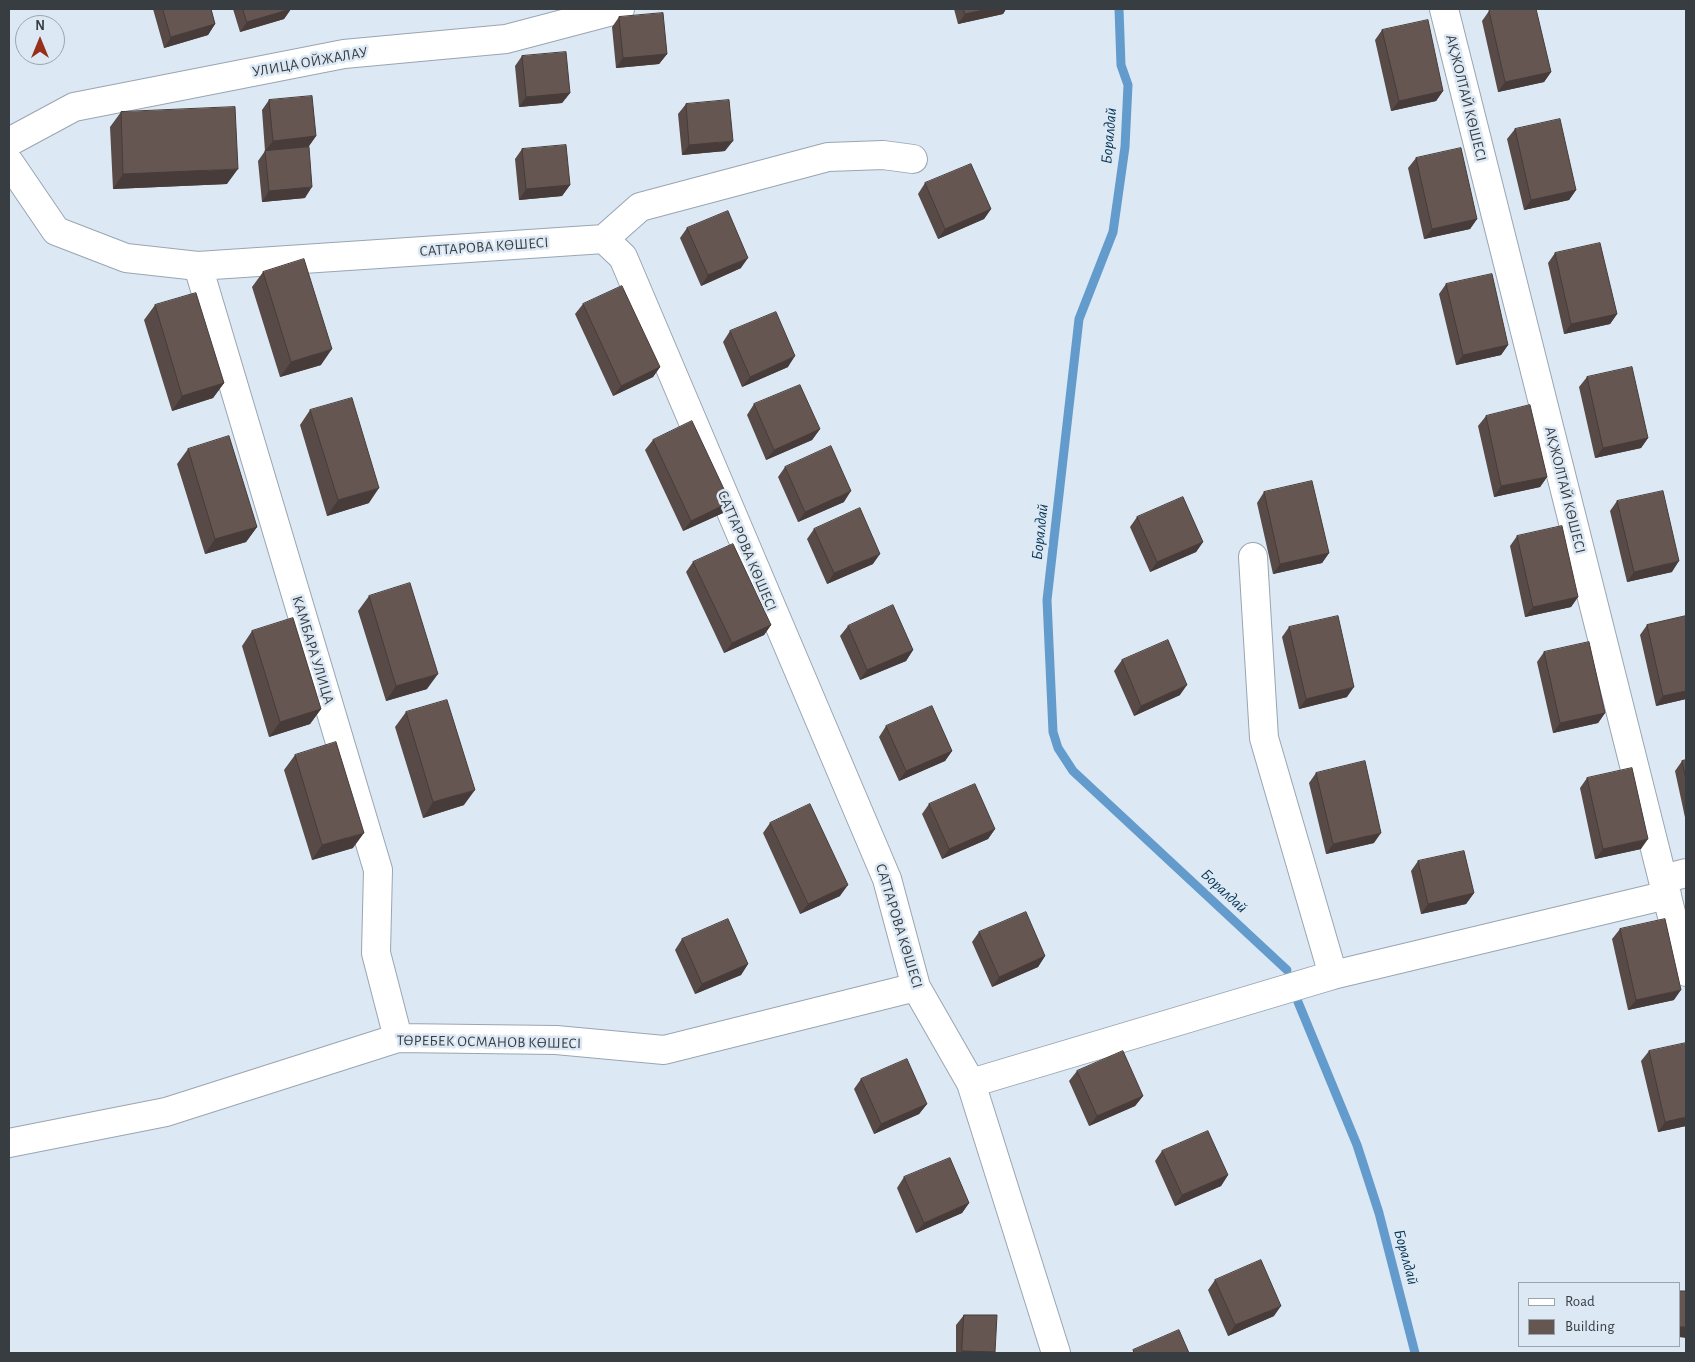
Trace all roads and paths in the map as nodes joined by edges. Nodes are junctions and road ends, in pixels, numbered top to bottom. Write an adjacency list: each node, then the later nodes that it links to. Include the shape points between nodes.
1 (620, 9): 3 (street, УЛИЦА ОЙЖАЛАУ, via 506,39 344,54 74,107)
2 (1444, 9): 9 (street, АҚЖОЛТАЙ КӨШЕСІ)
3 (9, 142)
4 (913, 159): 6 (street, via 883,155 828,157 640,207)
5 (9, 162): 7 (street, САТТАРОВА КӨШЕСІ, via 56,231 126,258)
6 (604, 239): 7 (street, САТТАРОВА КӨШЕСІ); 12 (street, САТТАРОВА КӨШЕСІ, via 623,257 887,879)
7 (198, 266): 13 (street, КАМБАРА УЛИЦА, via 378,870 376,953)
8 (1252, 557): 11 (street, via 1264,738)
9 (1672, 882): 10 (street, АҚЖОЛТАЙ КӨШЕСІ); 11 (street)
10 (1686, 972)
11 (1333, 974): 14 (street)
12 (916, 988): 13 (street, ТӨРЕБЕК ОСМАНОВ КӨШЕСІ, via 664,1050 556,1040); 14 (street, САТТАРОВА КӨШЕСІ)
13 (398, 1038): 15 (street, ТӨРЕБЕК ОСМАНОВ КӨШЕСІ, via 166,1112)
14 (971, 1083): 16 (street, САТТАРОВА КӨШЕСІ)
15 (9, 1143)
16 (1056, 1353)

